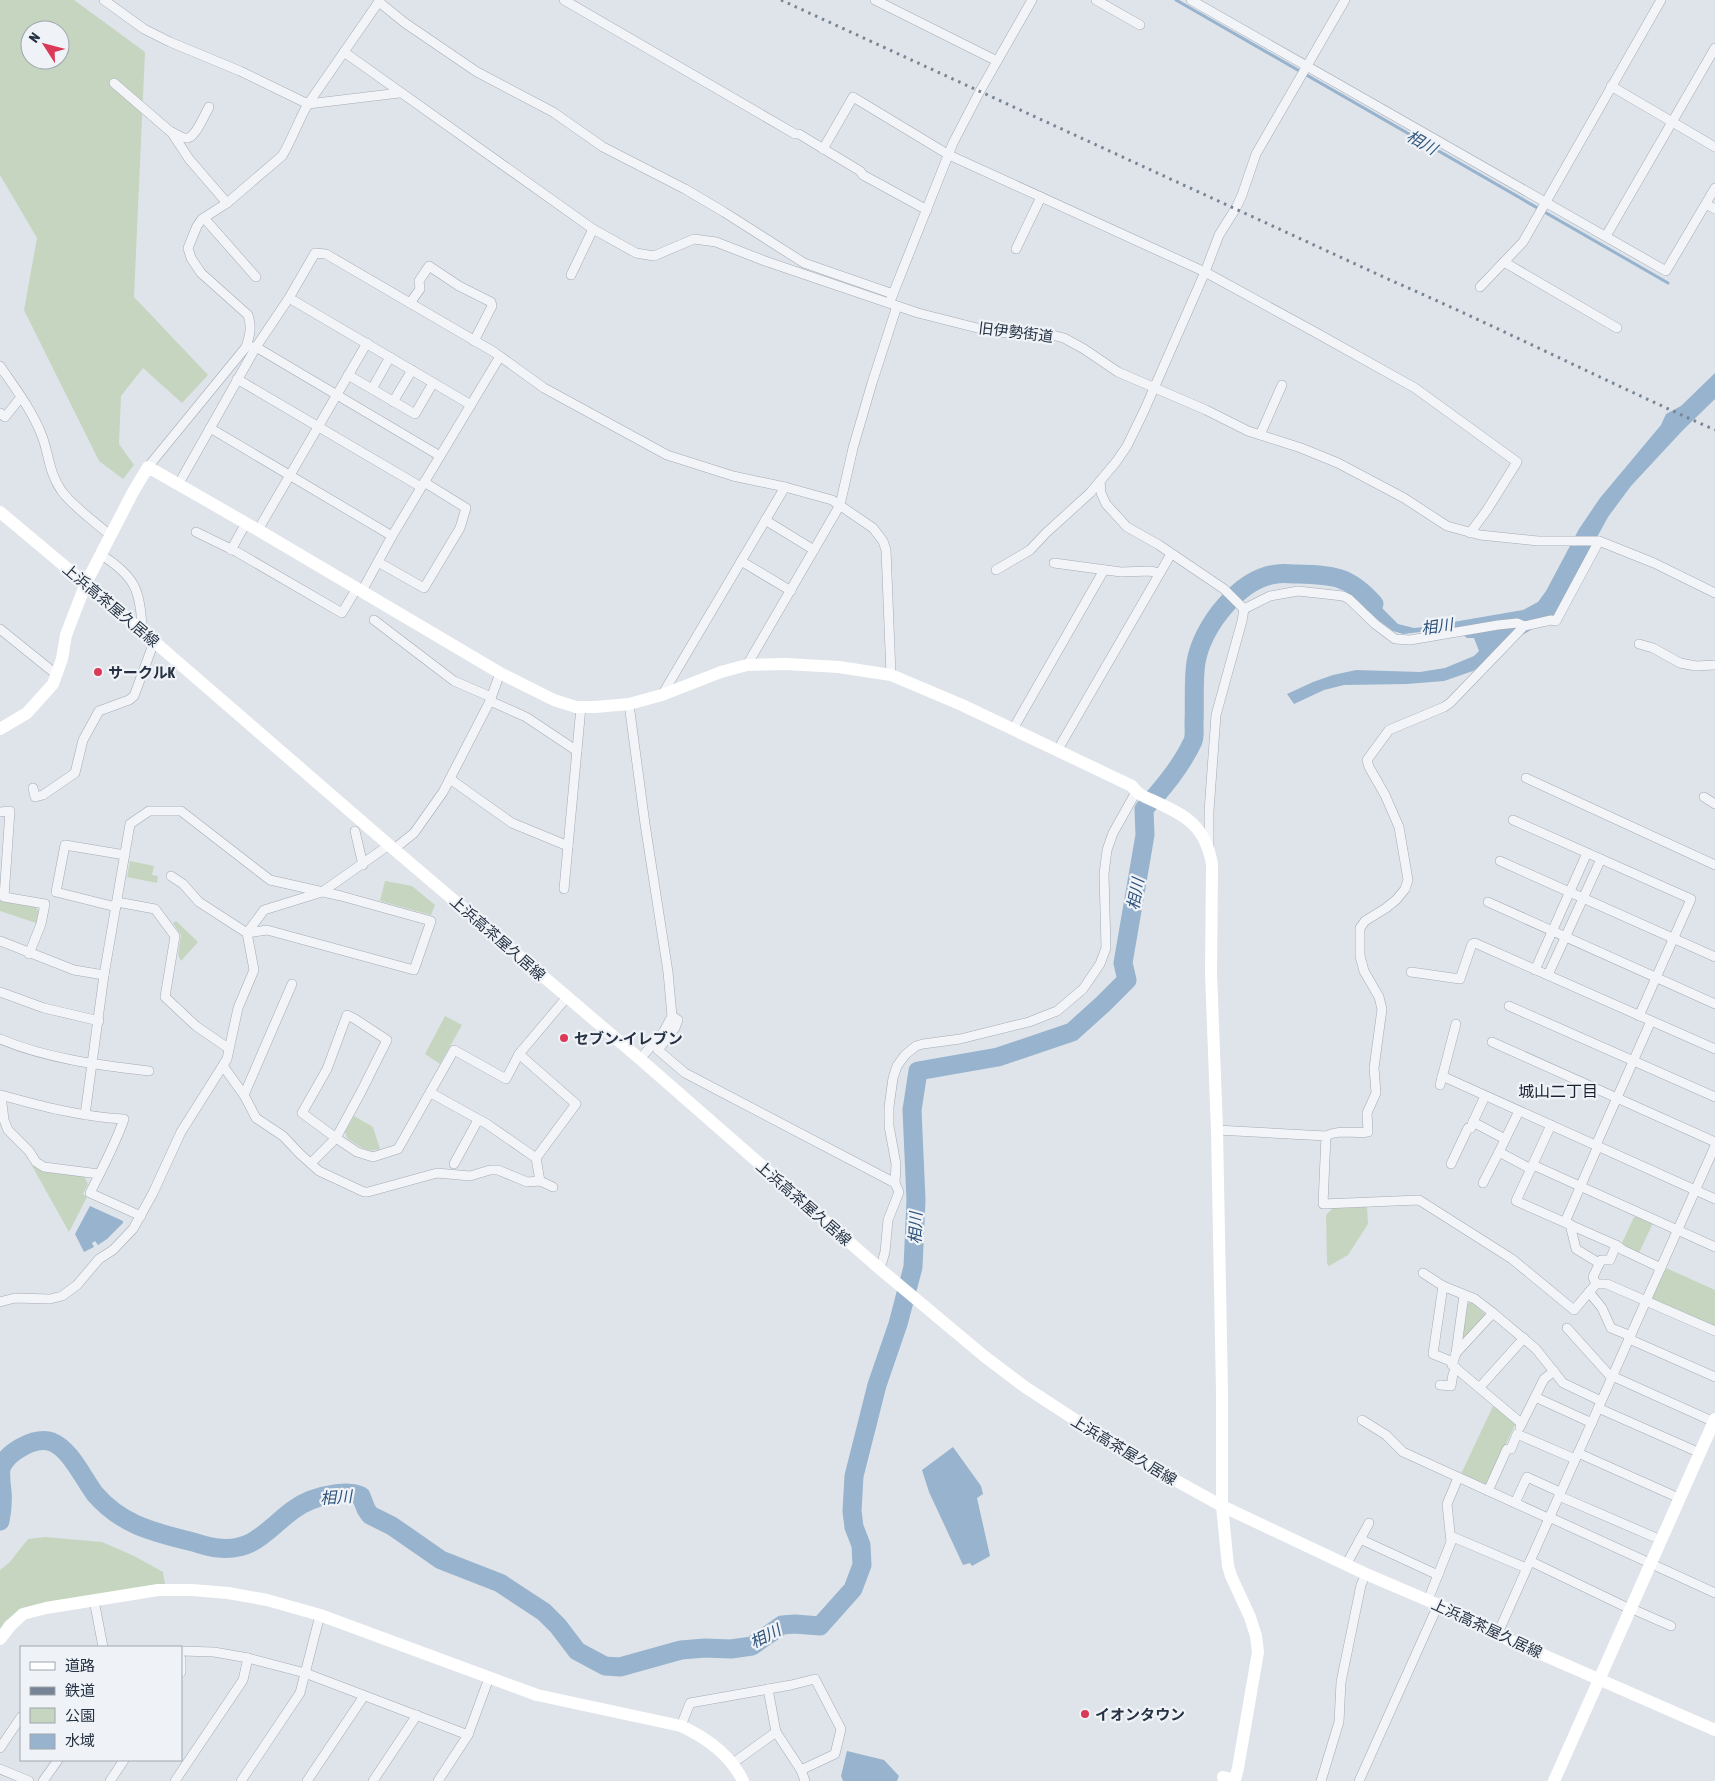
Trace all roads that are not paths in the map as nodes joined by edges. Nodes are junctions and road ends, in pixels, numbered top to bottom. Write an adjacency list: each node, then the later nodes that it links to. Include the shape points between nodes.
1 (104, 0): 18 (street, via 153,34)
2 (564, 0): 23 (street)
3 (875, 0): 13 (street)
4 (1032, 0): 13 (street)
5 (1096, 0): 10 (street)
6 (1191, 0): 14 (street)
7 (1345, 0): 14 (street)
8 (1660, 0): 16 (street)
9 (379, 1): 12 (street); 41 (street, via 405,23 477,72 553,112 603,147 685,189 804,263)
10 (1140, 25)
11 (1715, 48): 20 (street)
12 (344, 52): 17 (street, 旧伊勢街道); 18 (street)
13 (997, 61): 24 (street)
14 (1305, 72): 29 (street, via 1535,197); 37 (street, via 1256,154 1242,195 1218,235)
15 (114, 83): 21 (street)
16 (1611, 86): 20 (street); 29 (street)
17 (400, 93): 18 (street); 33 (street, 旧伊勢街道)
18 (308, 104): 27 (street, via 282,156)
19 (209, 107): 21 (street, via 191,136 184,138)
20 (1672, 122): 22 (street); 34 (street)
21 (169, 131): 27 (street)
22 (1715, 147)
23 (823, 149): 24 (street, via 853,97); 31 (street)
24 (949, 154): 26 (street); 31 (street)
25 (1715, 188): 28 (street)
26 (1041, 197): 35 (street); 37 (street)
27 (227, 203): 32 (street)
28 (1706, 204): 30 (street); 34 (street, via 1666,271)
29 (1542, 207): 34 (street); 36 (street, via 1523,242)
30 (1715, 209)
31 (927, 210): 41 (street)
32 (204, 218): 39 (street); 48 (street, via 190,239 190,258 201,273 248,315)
33 (593, 229): 38 (street); 44 (street, 旧伊勢街道, via 636,253 654,256 694,239 716,242)
34 (1606, 236)
35 (1016, 249)
36 (1504, 262): 40 (street); 45 (street)
37 (1205, 272): 57 (street); 80 (street, via 1415,388 1517,462)
38 (571, 275)
39 (256, 276)
40 (1480, 287)
41 (893, 294): 44 (street)
42 (289, 298): 43 (street, via 315,253 326,254); 47 (street); 48 (street)
43 (410, 303): 46 (street); 46 (street, via 420,289 419,281 429,266 490,302 492,306)
44 (893, 305): 57 (street, 旧伊勢街道, via 993,332 1064,338 1118,372); 74 (street)
45 (1617, 328)
46 (474, 341): 50 (street)
47 (367, 344): 49 (street); 53 (street)
48 (251, 347): 54 (street); 59 (street); 68 (street)
49 (390, 358): 52 (street); 58 (street)
50 (499, 358): 62 (street); 73 (street, via 544,388 667,455 733,476)
51 (0, 366): 60 (street)
52 (412, 370): 55 (street); 61 (street)
53 (348, 375): 58 (street); 59 (street)
54 (237, 378): 64 (street); 65 (street)
55 (433, 383): 61 (street, via 415,414); 62 (street)
56 (1282, 386): 66 (street)
57 (1155, 387): 66 (street, 旧伊勢街道); 70 (street, via 1127,446)
58 (372, 389): 61 (street)
59 (336, 395): 64 (street); 67 (street)
60 (21, 396): 63 (street, via 5,417); 81 (street, via 42,437 57,484 65,496)
61 (393, 402)
62 (471, 405): 67 (street)
63 (0, 413)
64 (319, 425): 69 (street); 71 (street)
65 (210, 428): 69 (street); 72 (street)
66 (1260, 435): 80 (street, 旧伊勢街道, via 1338,462 1447,526)
67 (440, 456): 71 (street)
68 (148, 467): 72 (street); 81 (street)
69 (290, 476): 78 (street); 82 (street)
70 (1100, 481): 87 (street, via 1101,493 1112,512 1127,527); 91 (street, via 1030,550)
71 (423, 484): 82 (street); 89 (street, via 466,508 460,528 424,588)
72 (178, 485): 77 (street)
73 (785, 487): 74 (street, via 818,494); 76 (street)
74 (840, 505): 85 (street); 109 (street, via 873,528 883,540)
75 (0, 512): 94 (street, 上浜高茶屋久居線)
76 (765, 520): 85 (street); 88 (street)
77 (246, 523): 78 (street); 84 (street)
78 (258, 530): 95 (street)
79 (196, 532): 84 (street)
80 (1470, 533): 83 (street, 旧伊勢街道, via 1538,541)
81 (110, 535): 86 (street)
82 (392, 536): 89 (street)
83 (1599, 541): 97 (street); 100 (street, via 1556,621)
84 (231, 550): 95 (street, via 344,615)
85 (814, 550): 96 (street)
86 (100, 554): 94 (street); 102 (street, via 124,570 133,584 142,608)
87 (1171, 554): 93 (street); 98 (street, via 1224,589)
88 (741, 561): 96 (street); 110 (street)
89 (378, 562): 95 (street)
90 (1054, 563): 92 (street)
91 (996, 570)
92 (1104, 570): 93 (street); 115 (street)
93 (1159, 573): 117 (street)
94 (86, 583): 102 (street, 上浜高茶屋久居線); 108 (street, via 66,636)
95 (360, 589): 107 (street)
96 (791, 591): 106 (street)
97 (1715, 593)
98 (1244, 609): 100 (street, via 1270,596 1298,591 1343,596 1395,639 1410,640 1517,623); 129 (street, via 1216,715)
99 (374, 620): 111 (street, via 454,680)
100 (1524, 626): 186 (street, via 1450,703 1389,730 1367,760 1399,827 1408,880 1396,900 1362,922 1360,928 1360,956 1364,971 1377,992 1382,1009 1374,1068 1376,1093 1367,1113 1368,1132 1334,1132)
101 (0, 629): 108 (street)
102 (142, 631): 103 (street, 上浜高茶屋久居線)
103 (154, 642): 120 (street, via 134,696 99,711 83,740 75,773 43,795 36,797); 128 (street, 上浜高茶屋久居線)
104 (1639, 644): 105 (street, via 1680,663)
105 (1715, 665)
106 (747, 666): 109 (street, via 808,664); 110 (street, via 721,672)
107 (500, 672): 111 (street); 113 (street, via 554,700)
108 (57, 674): 114 (street, via 53,684 27,713)
109 (891, 675): 115 (street)
110 (662, 695): 112 (street)
111 (491, 699): 116 (street); 119 (street)
112 (629, 704): 113 (street); 160 (street)
113 (581, 707): 116 (street)
114 (0, 729)
115 (1013, 730): 117 (street)
116 (577, 750): 127 (street)
117 (1057, 751): 121 (street, via 1132,786)
118 (1526, 778): 134 (street)
119 (450, 779): 127 (street, via 512,823); 128 (street, via 421,825)
120 (33, 788)
121 (1138, 793): 129 (street, via 1194,823); 200 (street, via 1113,833 1107,850 1104,874 1106,948 1100,964 1083,989 1057,1011 1029,1022 916,1046 897,1066 889,1107)
122 (1704, 797): 123 (street)
123 (1715, 804)
124 (0, 812): 148 (street, via 10,811 4,897 45,904)
125 (1512, 820): 130 (street)
126 (355, 831): 135 (street)
127 (568, 846): 137 (street)
128 (391, 847): 135 (street); 157 (street, 上浜高茶屋久居線)
129 (1209, 852): 185 (street, via 1212,864)
130 (1587, 853): 132 (street); 139 (street)
131 (125, 855): 138 (street, via 130,824 149,811 181,811 270,880); 142 (street); 142 (street, via 65,845 56,892)
132 (1601, 859): 140 (street); 146 (street, via 1691,899)
133 (1500, 861): 139 (street)
134 (1715, 864)
135 (363, 865): 138 (street)
136 (171, 876): 144 (street, via 200,902)
137 (564, 889)
138 (322, 892): 144 (street, via 264,910); 144 (street, via 432,921 414,970 268,930)
139 (1570, 892): 140 (street); 143 (street)
140 (1584, 898): 145 (street); 146 (street)
141 (1488, 902): 143 (street)
142 (117, 905): 152 (street); 167 (street, via 154,909 176,936 165,997 196,1026)
143 (1553, 930): 145 (street); 150 (street)
144 (247, 933): 167 (street, via 254,970 238,1008)
145 (1566, 937): 153 (street); 154 (street)
146 (1673, 938): 149 (street); 154 (street)
147 (0, 942): 148 (street)
148 (29, 954): 152 (street, via 74,970)
149 (1715, 957)
150 (1535, 970): 151 (street, via 1475,943 1460,979); 153 (street)
151 (1411, 972)
152 (104, 975): 162 (street)
153 (1548, 976): 161 (street)
154 (1656, 977): 158 (street); 161 (street)
155 (292, 984): 176 (street)
156 (0, 992): 162 (street, via 44,1008)
157 (567, 997): 169 (street); 170 (street, 上浜高茶屋久居線)
158 (1715, 1004)
159 (1509, 1006): 171 (street)
160 (672, 1016): 170 (street); 200 (street, via 678,1020 675,1028 658,1050 685,1074)
161 (1639, 1016): 163 (street)
162 (99, 1021): 172 (street)
163 (1652, 1021): 168 (street); 171 (street)
164 (1456, 1024): 177 (street, via 1441,1081)
165 (0, 1039): 172 (street)
166 (1492, 1042): 179 (street)
167 (228, 1048): 173 (street)
168 (1715, 1049)
169 (519, 1054): 175 (street, via 506,1079 454,1050); 193 (street, via 576,1104)
170 (640, 1059): 213 (street, 上浜高茶屋久居線)
171 (1634, 1061): 178 (street); 179 (street)
172 (93, 1065): 174 (street); 181 (street)
173 (223, 1066): 176 (street); 206 (street, via 181,1132)
174 (149, 1071)
175 (431, 1093): 182 (street); 187 (street, via 398,1150 373,1157 356,1152)
176 (244, 1095): 194 (street, via 256,1118 283,1136)
177 (1485, 1096): 180 (street); 183 (street)
178 (1715, 1097)
179 (1617, 1099): 189 (street); 190 (street)
180 (1519, 1111): 184 (street); 188 (street)
181 (85, 1115): 198 (street, via 124,1119); 198 (street, via 1,1095 8,1130 29,1150 36,1162 44,1167)
182 (478, 1120): 193 (street); 195 (street)
183 (1473, 1122): 188 (street); 196 (street)
184 (1551, 1125): 190 (street); 197 (street)
185 (1217, 1130): 186 (street); 246 (street)
186 (1326, 1136): 217 (street, via 1323,1204 1419,1200 1512,1260 1574,1310)
187 (336, 1138): 187 (street, via 302,1113 327,1069 347,1015 387,1040); 194 (street)
188 (1505, 1138): 192 (street)
189 (1715, 1142)
190 (1597, 1145): 203 (street); 204 (street)
191 (1715, 1146): 204 (street)
192 (1499, 1152): 197 (street); 201 (street)
193 (536, 1158): 199 (street)
194 (311, 1164): 199 (street, via 324,1174 364,1192 437,1173 470,1176 498,1170 527,1182)
195 (454, 1164)
196 (1451, 1164)
197 (1532, 1167): 203 (street); 207 (street, via 1516,1201)
198 (99, 1174): 206 (street, via 90,1193)
199 (540, 1180): 202 (street)
200 (895, 1183): 213 (street, via 898,1192 888,1220)
201 (1483, 1183)
202 (553, 1187)
203 (1580, 1187): 207 (street); 208 (street)
204 (1695, 1190): 205 (street); 208 (street)
205 (1715, 1199)
206 (141, 1216): 220 (street, via 129,1234 99,1259 70,1292 50,1299 15,1298)
207 (1568, 1223): 209 (street); 211 (street, via 1576,1249)
208 (1677, 1230): 210 (street); 212 (street)
209 (1616, 1245): 211 (street, via 1610,1260); 212 (street)
210 (1715, 1247)
211 (1599, 1263): 215 (street, via 1593,1276)
212 (1661, 1268): 219 (street)
213 (880, 1269): 246 (street, 上浜高茶屋久居線, via 1025,1387 1088,1430)
214 (1423, 1273): 216 (street)
215 (1596, 1284): 217 (street); 219 (street, via 1608,1284)
216 (1443, 1286): 218 (street); 226 (street, via 1433,1354)
217 (1590, 1292): 225 (street, via 1611,1328)
218 (1464, 1295): 221 (street); 226 (street)
219 (1646, 1301): 223 (street); 225 (street)
220 (0, 1302)
221 (1494, 1313): 224 (street); 226 (street)
222 (1567, 1328): 228 (street)
223 (1715, 1332)
224 (1524, 1338): 227 (street); 231 (street)
225 (1630, 1338): 228 (street); 229 (street)
226 (1455, 1361): 230 (street, via 1451,1386); 231 (street)
227 (1554, 1371): 232 (street, via 1544,1379); 233 (street, via 1563,1383)
228 (1612, 1377): 233 (street); 235 (street)
229 (1715, 1377)
230 (1440, 1385)
231 (1480, 1388): 236 (street)
232 (1535, 1397): 236 (street); 237 (street)
233 (1600, 1404): 237 (street); 239 (street)
234 (1362, 1420): 241 (street, via 1386,1435 1402,1452)
235 (1714, 1421): 239 (street)
236 (1521, 1423): 238 (street)
237 (1592, 1423): 240 (street)
238 (1517, 1434): 240 (street); 242 (street)
239 (1700, 1453): 244 (street)
240 (1576, 1456): 243 (street); 244 (street)
241 (1458, 1478): 242 (street); 251 (street, via 1447,1504)
242 (1488, 1491): 245 (street)
243 (1559, 1494): 245 (street, via 1527,1477); 247 (street); 250 (street)
244 (1679, 1498): 250 (street)
245 (1515, 1503): 247 (street)
246 (1222, 1506): 253 (street, 上浜高茶屋久居線); 285 (street, via 1228,1566 1250,1617 1258,1652)
247 (1549, 1518): 252 (street); 254 (street)
248 (1369, 1523): 249 (street)
249 (1360, 1538): 253 (street); 256 (street)
250 (1661, 1540): 252 (street)
251 (1451, 1542): 254 (street, via 1453,1537); 256 (street)
252 (1650, 1564): 257 (street); 260 (street)
253 (1346, 1565): 255 (street, 上浜高茶屋久居線)
254 (1528, 1565): 260 (street); 263 (street)
255 (1366, 1574): 259 (street, 上浜高茶屋久居線); 296 (street, via 1341,1680 1339,1722)
256 (1438, 1574): 259 (street)
257 (1715, 1593)
258 (94, 1600): 261 (street, via 158,1590 210,1591 267,1600); 264 (street, via 23,1614); 265 (street)
259 (1433, 1602): 263 (street, 上浜高茶屋久居線); 297 (street)
260 (1630, 1608): 262 (street); 270 (street)
261 (320, 1615): 268 (street); 269 (street)
262 (1671, 1626)
263 (1498, 1632): 270 (street, 上浜高茶屋久居線, via 1509,1640)
264 (0, 1639)
265 (103, 1646)
266 (182, 1651): 267 (street)
267 (248, 1658): 268 (street); 289 (street, via 243,1680)
268 (305, 1673): 272 (street); 290 (street, via 300,1693)
269 (489, 1678): 275 (street, via 536,1695); 278 (street)
270 (1599, 1678): 276 (street, 上浜高茶屋久居線); 298 (street)
271 (768, 1689): 275 (street, via 690,1703); 277 (street); 284 (street, via 815,1678 841,1730 835,1754)
272 (364, 1696): 273 (street); 291 (street)
273 (416, 1716): 278 (street); 292 (street)
274 (20, 1718): 279 (street)
275 (681, 1726): 282 (street, via 708,1740)
276 (1715, 1730)
277 (776, 1732): 282 (street); 284 (street)
278 (468, 1735): 293 (street)
279 (0, 1748)
280 (57, 1761): 287 (street)
281 (123, 1761): 288 (street)
282 (732, 1763): 294 (street)
283 (0, 1768): 286 (street)
284 (801, 1770): 295 (street)
285 (1232, 1780)
286 (29, 1781)
287 (43, 1781)
288 (110, 1781)
289 (175, 1781)
290 (241, 1781)
291 (307, 1781)
292 (373, 1781)
293 (438, 1781)
294 (743, 1781)
295 (805, 1781)
296 (1321, 1781)
297 (1359, 1781)
298 (1554, 1781)

